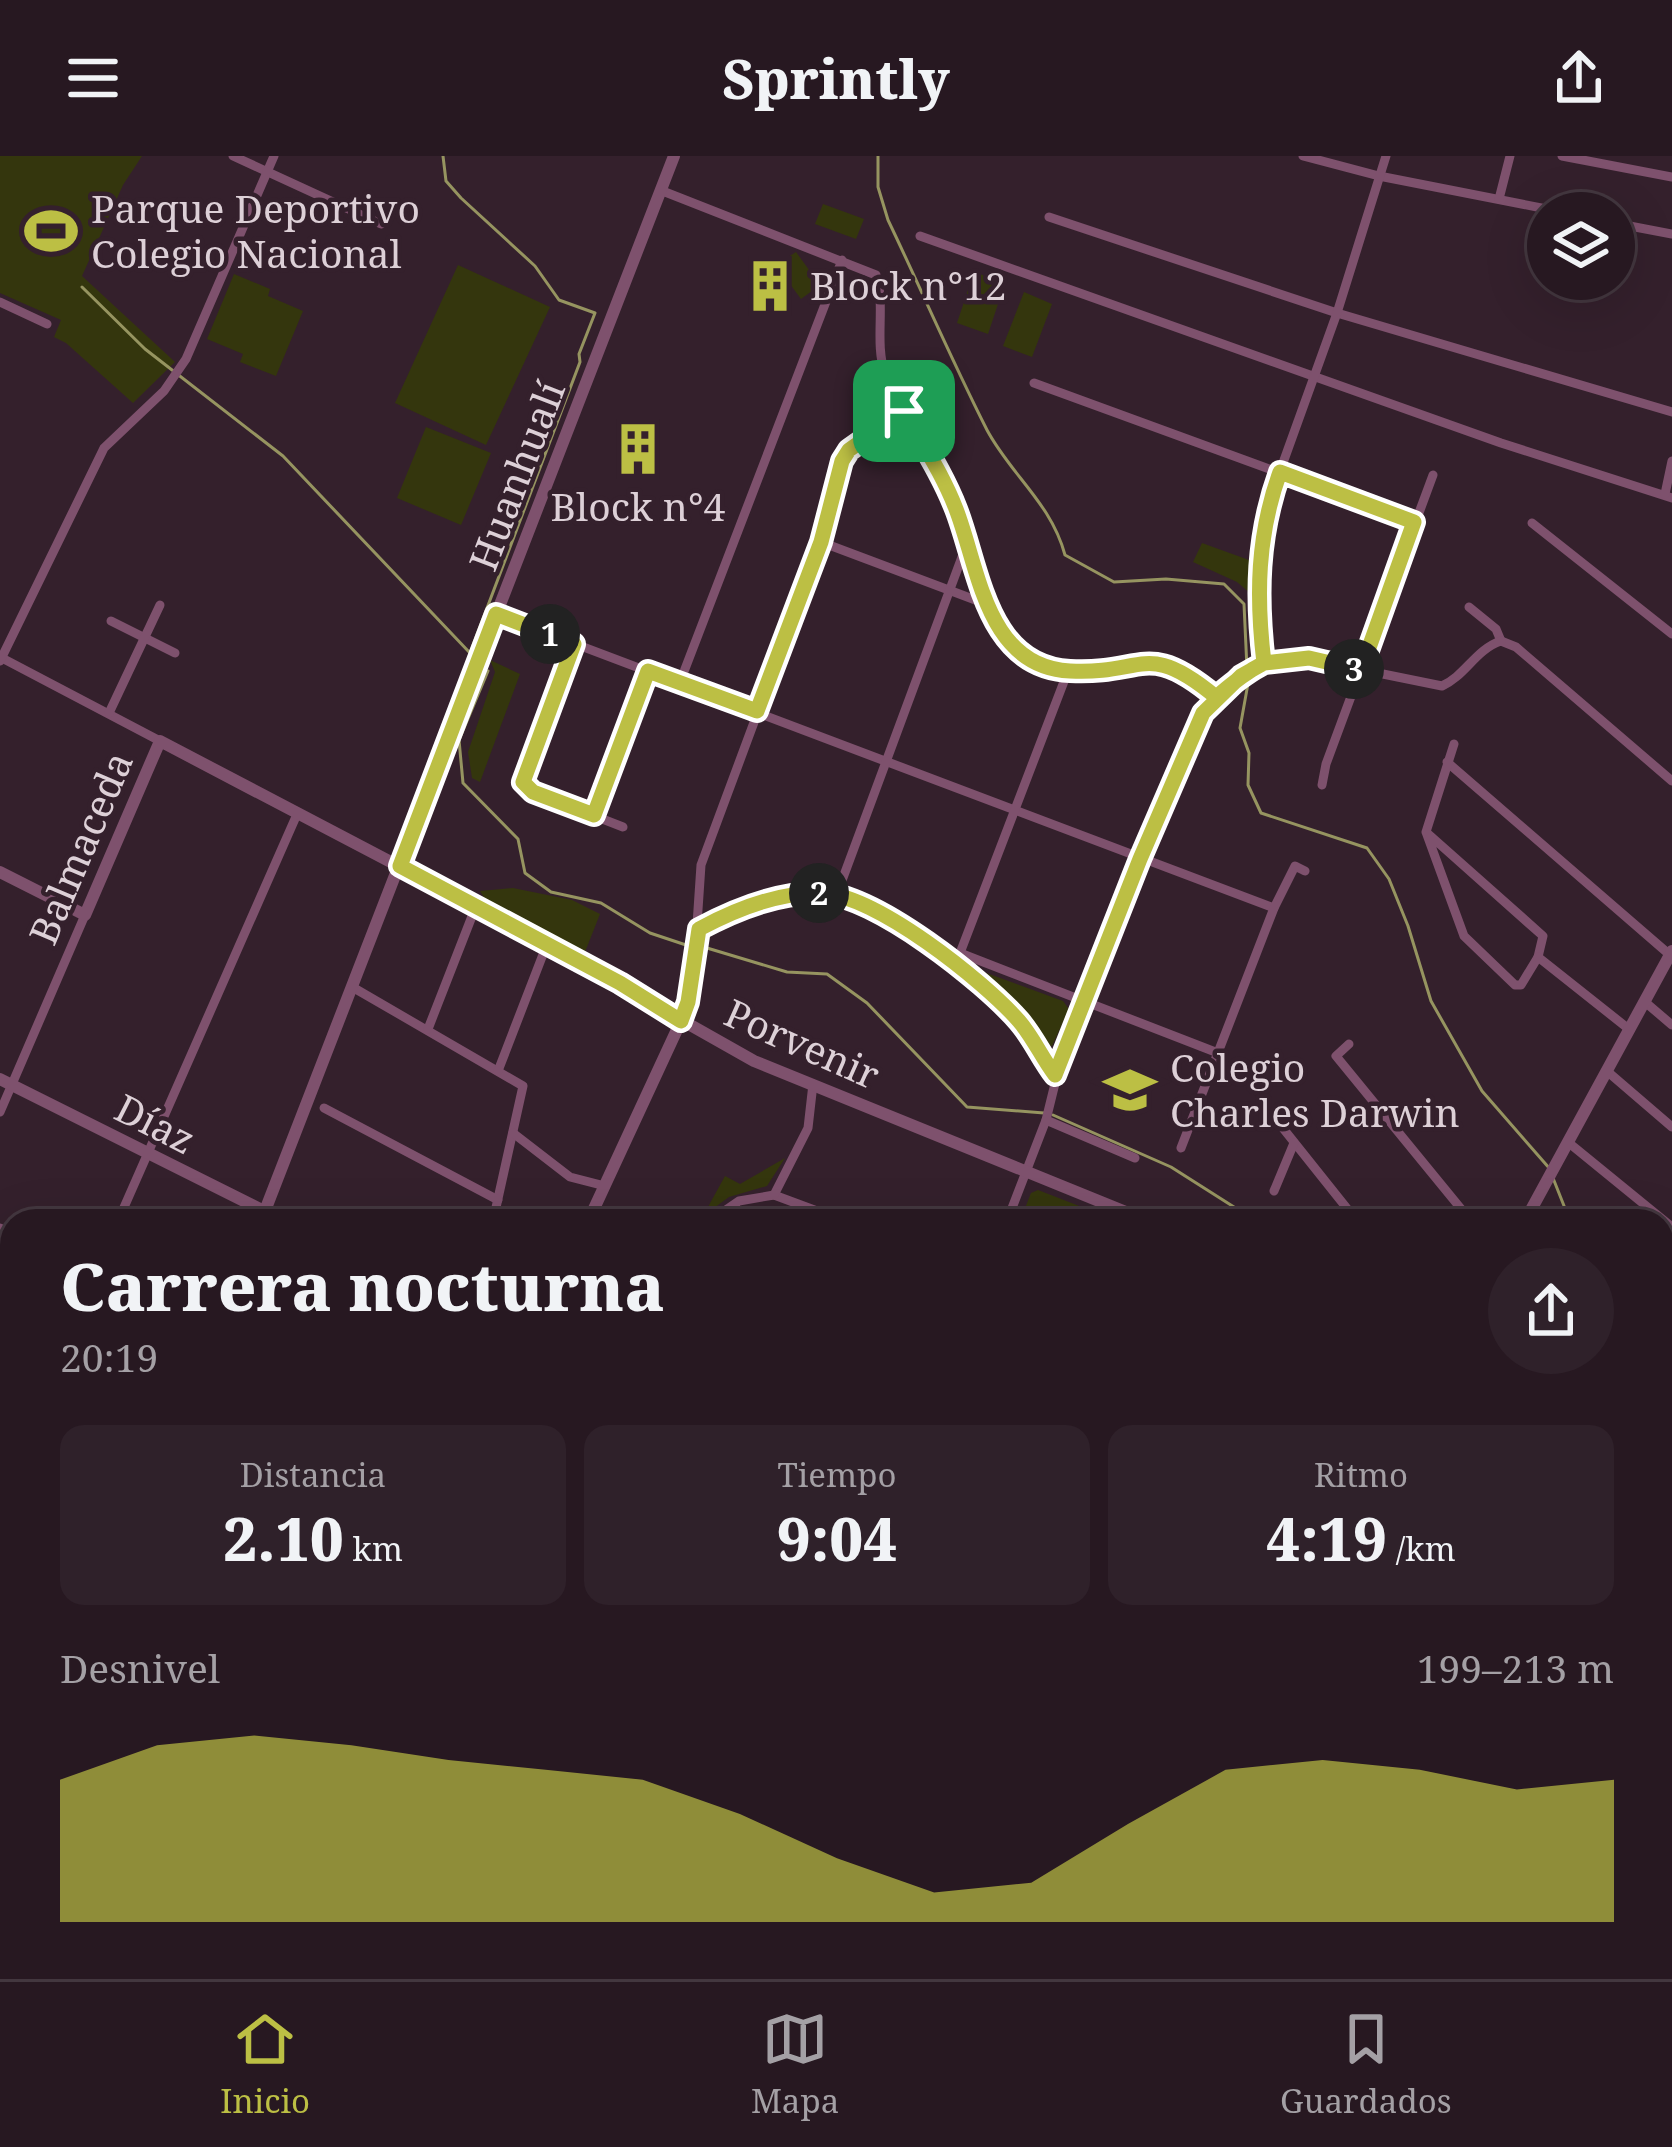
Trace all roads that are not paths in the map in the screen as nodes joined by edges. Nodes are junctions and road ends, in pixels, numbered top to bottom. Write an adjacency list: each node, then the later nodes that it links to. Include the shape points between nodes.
1 (233, 156): 10 (street)
2 (274, 156): 10 (street)
3 (674, 156): 13 (street, Huanhualí)
4 (1303, 156): 11 (street)
5 (1386, 156): 11 (street)
6 (1510, 156): 14 (street)
7 (1562, 156): 9 (street)
8 (1629, 156): 9 (street)
9 (1625, 169): 12 (street)
10 (268, 171): 17 (street); 48 (street, via 178,370 104,448)
11 (1379, 176): 14 (street); 23 (street)
12 (1672, 177)
13 (660, 190): 21 (street); 41 (street, Huanhualí)
14 (1499, 200): 15 (street)
15 (1527, 205)
16 (1049, 218): 23 (street)
17 (381, 224)
18 (1635, 227): 19 (street)
19 (1672, 234)
20 (920, 236): 25 (street)
21 (842, 260): 27 (street, via 876,275 884,372); 53 (street)
22 (0, 302): 24 (street)
23 (1336, 313): 25 (street); 28 (street)
24 (47, 323)
25 (1315, 376): 30 (street); 32 (street)
26 (1034, 383): 30 (street)
27 (904, 411): 35 (street, via 842,461); 36 (street, via 950,493)
28 (1672, 412)
29 (1672, 461): 32 (street)
30 (1280, 472): 33 (street); 49 (street, via 1261,533)
31 (1433, 475): 33 (street)
32 (1668, 496)
33 (1414, 522): 50 (street)
34 (1532, 523): 43 (street)
35 (821, 542): 37 (street); 55 (street)
36 (966, 546): 37 (street); 39 (street)
37 (950, 591): 39 (street); 59 (street)
38 (160, 604): 44 (street)
39 (986, 604): 52 (street, via 1018,649)
40 (1469, 607): 45 (street)
41 (496, 614): 46 (street); 69 (street, Huanhualí)
42 (111, 620): 44 (street)
43 (1672, 634)
44 (144, 638): 47 (street); 56 (street)
45 (1501, 641): 50 (street, via 1442,686); 61 (street)
46 (574, 644): 51 (street); 65 (street, via 523,777 524,785)
47 (175, 653)
48 (0, 658): 56 (street, Porvenir)
49 (1261, 665): 50 (street, via 1309,658); 54 (street)
50 (1361, 670): 62 (street)
51 (648, 671): 53 (street); 65 (street)
52 (1068, 671): 54 (street, via 1169,664); 63 (street)
53 (680, 682): 55 (street)
54 (1216, 697): 68 (street, via 1188,742)
55 (757, 711): 59 (street); 76 (street, via 701,865)
56 (109, 713): 57 (street, Porvenir)
57 (160, 741): 64 (street, Porvenir); 75 (street, Balmaceda)
58 (1454, 744): 60 (street)
59 (887, 760): 63 (street); 72 (street)
60 (1448, 762): 67 (street); 79 (street)
61 (1672, 781)
62 (1322, 785)
63 (1016, 810): 68 (street); 78 (street)
64 (298, 812): 69 (street, Porvenir); 105 (street)
65 (594, 815): 66 (street)
66 (623, 827)
67 (1426, 832): 80 (street, via 1543,936); 80 (street, via 1464,936 1515,985)
68 (1140, 859): 74 (street); 83 (street)
69 (400, 866): 73 (street, Porvenir); 82 (street, Huanhualí)
70 (1305, 871): 74 (street, via 1295,866)
71 (0, 872): 75 (street)
72 (837, 894): 76 (street, via 790,895); 81 (street)
73 (476, 906): 77 (street, Porvenir); 87 (street)
74 (1274, 908): 90 (street)
75 (85, 916): 94 (street, Balmaceda)
76 (699, 929): 85 (street)
77 (547, 944): 85 (street, Porvenir); 91 (street)
78 (960, 953): 81 (street); 83 (street)
79 (1671, 953): 84 (street)
80 (1538, 957): 88 (street)
81 (950, 961): 93 (street, via 1020,1022)
82 (354, 988): 87 (street); 114 (street, Huanhualí)
83 (1083, 999): 90 (street); 93 (street)
84 (1645, 1002): 86 (street); 88 (street)
85 (681, 1021): 95 (street, Porvenir); 108 (street)
86 (1672, 1025)
87 (428, 1029): 91 (street)
88 (1630, 1030): 92 (street)
89 (1349, 1044): 122 (street, via 1336,1056)
90 (1218, 1053): 104 (street)
91 (498, 1071): 101 (street, via 523,1086)
92 (1607, 1072): 100 (street); 103 (street)
93 (1055, 1075): 98 (street)
94 (6, 1082): 97 (street, Balmaceda); 105 (street, Díaz)
95 (813, 1084): 107 (street, Porvenir); 110 (street, via 808,1128)
96 (324, 1108): 111 (street)
97 (0, 1112)
98 (1046, 1120): 106 (street); 107 (street)
99 (1282, 1127): 102 (street)
100 (1672, 1127)
101 (513, 1133): 108 (street, via 570,1177); 111 (street)
102 (1294, 1143): 109 (street); 121 (street)
103 (1569, 1143): 123 (street); 124 (street)
104 (1181, 1148)
105 (147, 1154): 112 (street); 113 (street, Díaz)
106 (1135, 1158)
107 (1027, 1171): 119 (street); 120 (street, Porvenir)
108 (604, 1186): 116 (street)
109 (1274, 1191)
110 (774, 1195): 117 (street); 118 (street)
111 (498, 1200): 115 (street)
112 (123, 1209)
113 (250, 1209)
114 (266, 1209)
115 (496, 1209)
116 (592, 1209)
117 (728, 1209)
118 (812, 1209)
119 (1012, 1209)
120 (1119, 1209)
121 (1347, 1209)
122 (1461, 1209)
123 (1532, 1209)
124 (1650, 1209)

